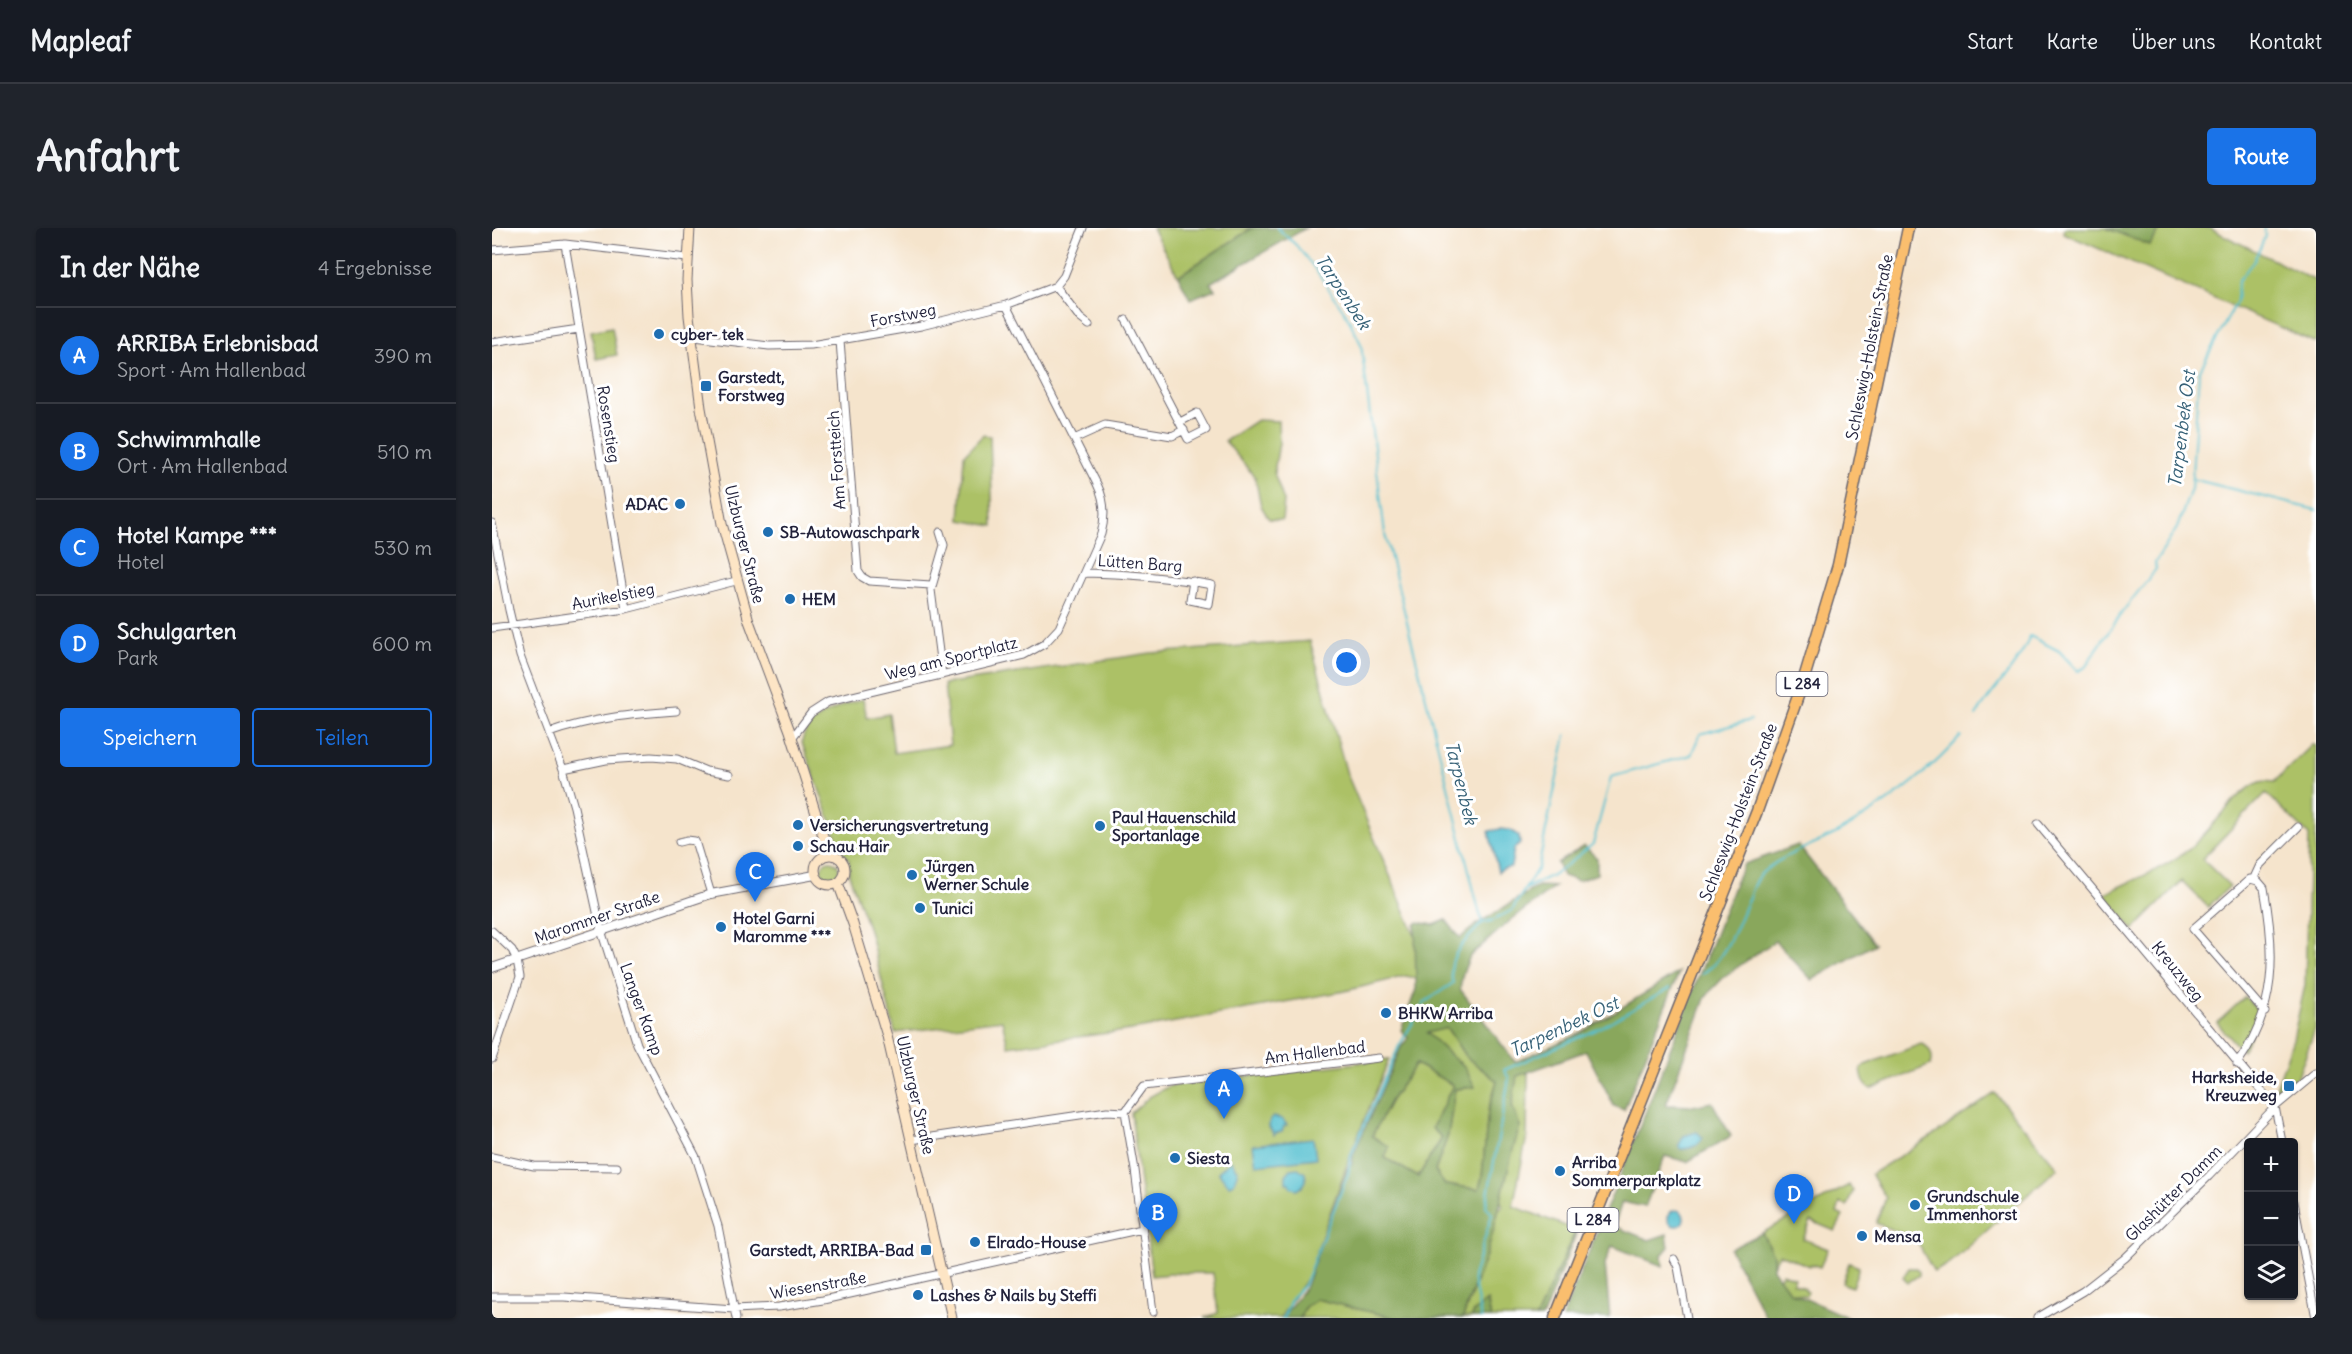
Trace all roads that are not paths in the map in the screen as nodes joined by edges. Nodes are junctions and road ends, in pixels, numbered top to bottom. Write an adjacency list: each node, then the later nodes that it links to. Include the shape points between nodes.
1 (690, 228): 6 (main road, Ulzburger Straße)
2 (1083, 228): 7 (street, via 1064,276)
3 (1908, 228): 65 (main road, Schleswig-Holstein-Straße / L 284, via 1829,601 1757,811)
4 (565, 244): 5 (street); 6 (street); 11 (street, Rosenstieg)
5 (492, 250)
6 (687, 258): 12 (main road, Ulzburger Straße)
7 (1056, 286): 8 (street, Forstweg); 10 (street)
8 (1006, 305): 13 (street, Forstweg); 17 (street, Weg am Sportplatz)
9 (1126, 320): 15 (street)
10 (1089, 325)
11 (579, 329): 14 (street); 24 (street, Rosenstieg)
12 (689, 336): 13 (street, Forstweg, via 787,347); 21 (main road, Ulzburger Straße, via 722,524)
13 (840, 341): 23 (street, Am Forstteich, via 858,572 869,581)
14 (492, 342)
15 (1180, 422): 16 (street); 16 (street, via 1197,413 1206,430 1188,439)
16 (1184, 430): 17 (street, via 1172,436 1105,425)
17 (1074, 439): 20 (street, Weg am Sportplatz, via 1100,489 1105,510 1101,534)
18 (492, 523): 25 (street, Langer Kamp)
19 (940, 532): 23 (street, via 944,545)
20 (1084, 573): 22 (street, Lütten Barg); 27 (street, Weg am Sportplatz, via 1061,624 1044,644 1020,656)
21 (736, 581): 24 (street, Aurikelstieg); 30 (main road, Ulzburger Straße)
22 (1193, 581)
23 (931, 585): 27 (street)
24 (626, 609): 25 (street, Aurikelstieg)
25 (513, 626): 26 (street, Aurikelstieg); 29 (street, Langer Kamp, via 525,672)
26 (492, 628)
27 (942, 675): 30 (street, Weg am Sportplatz, via 828,702 811,713)
28 (676, 711): 29 (street, via 603,718)
29 (549, 733): 31 (street, Langer Kamp)
30 (792, 738): 36 (main road, Ulzburger Straße)
31 (562, 769): 32 (street, via 606,760 651,757 677,759); 41 (street, Langer Kamp, via 577,817)
32 (729, 775)
33 (2038, 825): 48 (street, Kreuzweg)
34 (2298, 827): 38 (street, via 2260,865)
35 (679, 842): 40 (street, via 692,840 697,845)
36 (829, 855): 37 (main road, via 816,863); 39 (main road, Ulzburger Straße, via 844,864)
37 (816, 875): 39 (main road, via 824,884); 40 (street, Marommer Straße)
38 (2254, 878): 45 (street, via 2264,888 2273,956); 45 (street, via 2246,880 2193,929)
39 (838, 883): 53 (main road, Ulzburger Straße, via 886,1036)
40 (711, 894): 41 (street, Marommer Straße)
41 (601, 930): 43 (street, Marommer Straße); 61 (street, Langer Kamp, via 637,1044 696,1157 717,1226)
42 (492, 932): 43 (street)
43 (517, 960): 44 (street, Marommer Straße); 47 (street, via 520,977)
44 (492, 968)
45 (2265, 1012): 48 (street, via 2252,1043)
46 (1379, 1058): 51 (street, Am Hallenbad, via 1144,1086)
47 (492, 1059)
48 (2237, 1064): 50 (street, Kreuzweg)
49 (2316, 1073): 50 (street, Glashütter Damm)
50 (2275, 1107): 52 (street); 67 (street, Glashütter Damm, via 2125,1258 2083,1291)
51 (1125, 1112): 53 (street, via 1107,1111); 57 (street)
52 (2281, 1138)
53 (910, 1140): 59 (main road, Ulzburger Straße)
54 (492, 1157): 55 (street, via 534,1166)
55 (617, 1167)
56 (2298, 1223): 68 (street)
57 (1142, 1229): 59 (street, Wiesenstraße); 62 (street)
58 (1674, 1259): 66 (street)
59 (941, 1274): 61 (street, Wiesenstraße, via 823,1300); 64 (main road, Ulzburger Straße)
60 (492, 1297): 61 (street, Wiesenstraße, via 564,1297)
61 (734, 1309): 63 (street, Langer Kamp)
62 (1153, 1312)
63 (736, 1318)
64 (952, 1318)
65 (1555, 1318)
66 (1687, 1318)
67 (2037, 1318)
68 (2316, 1318)

